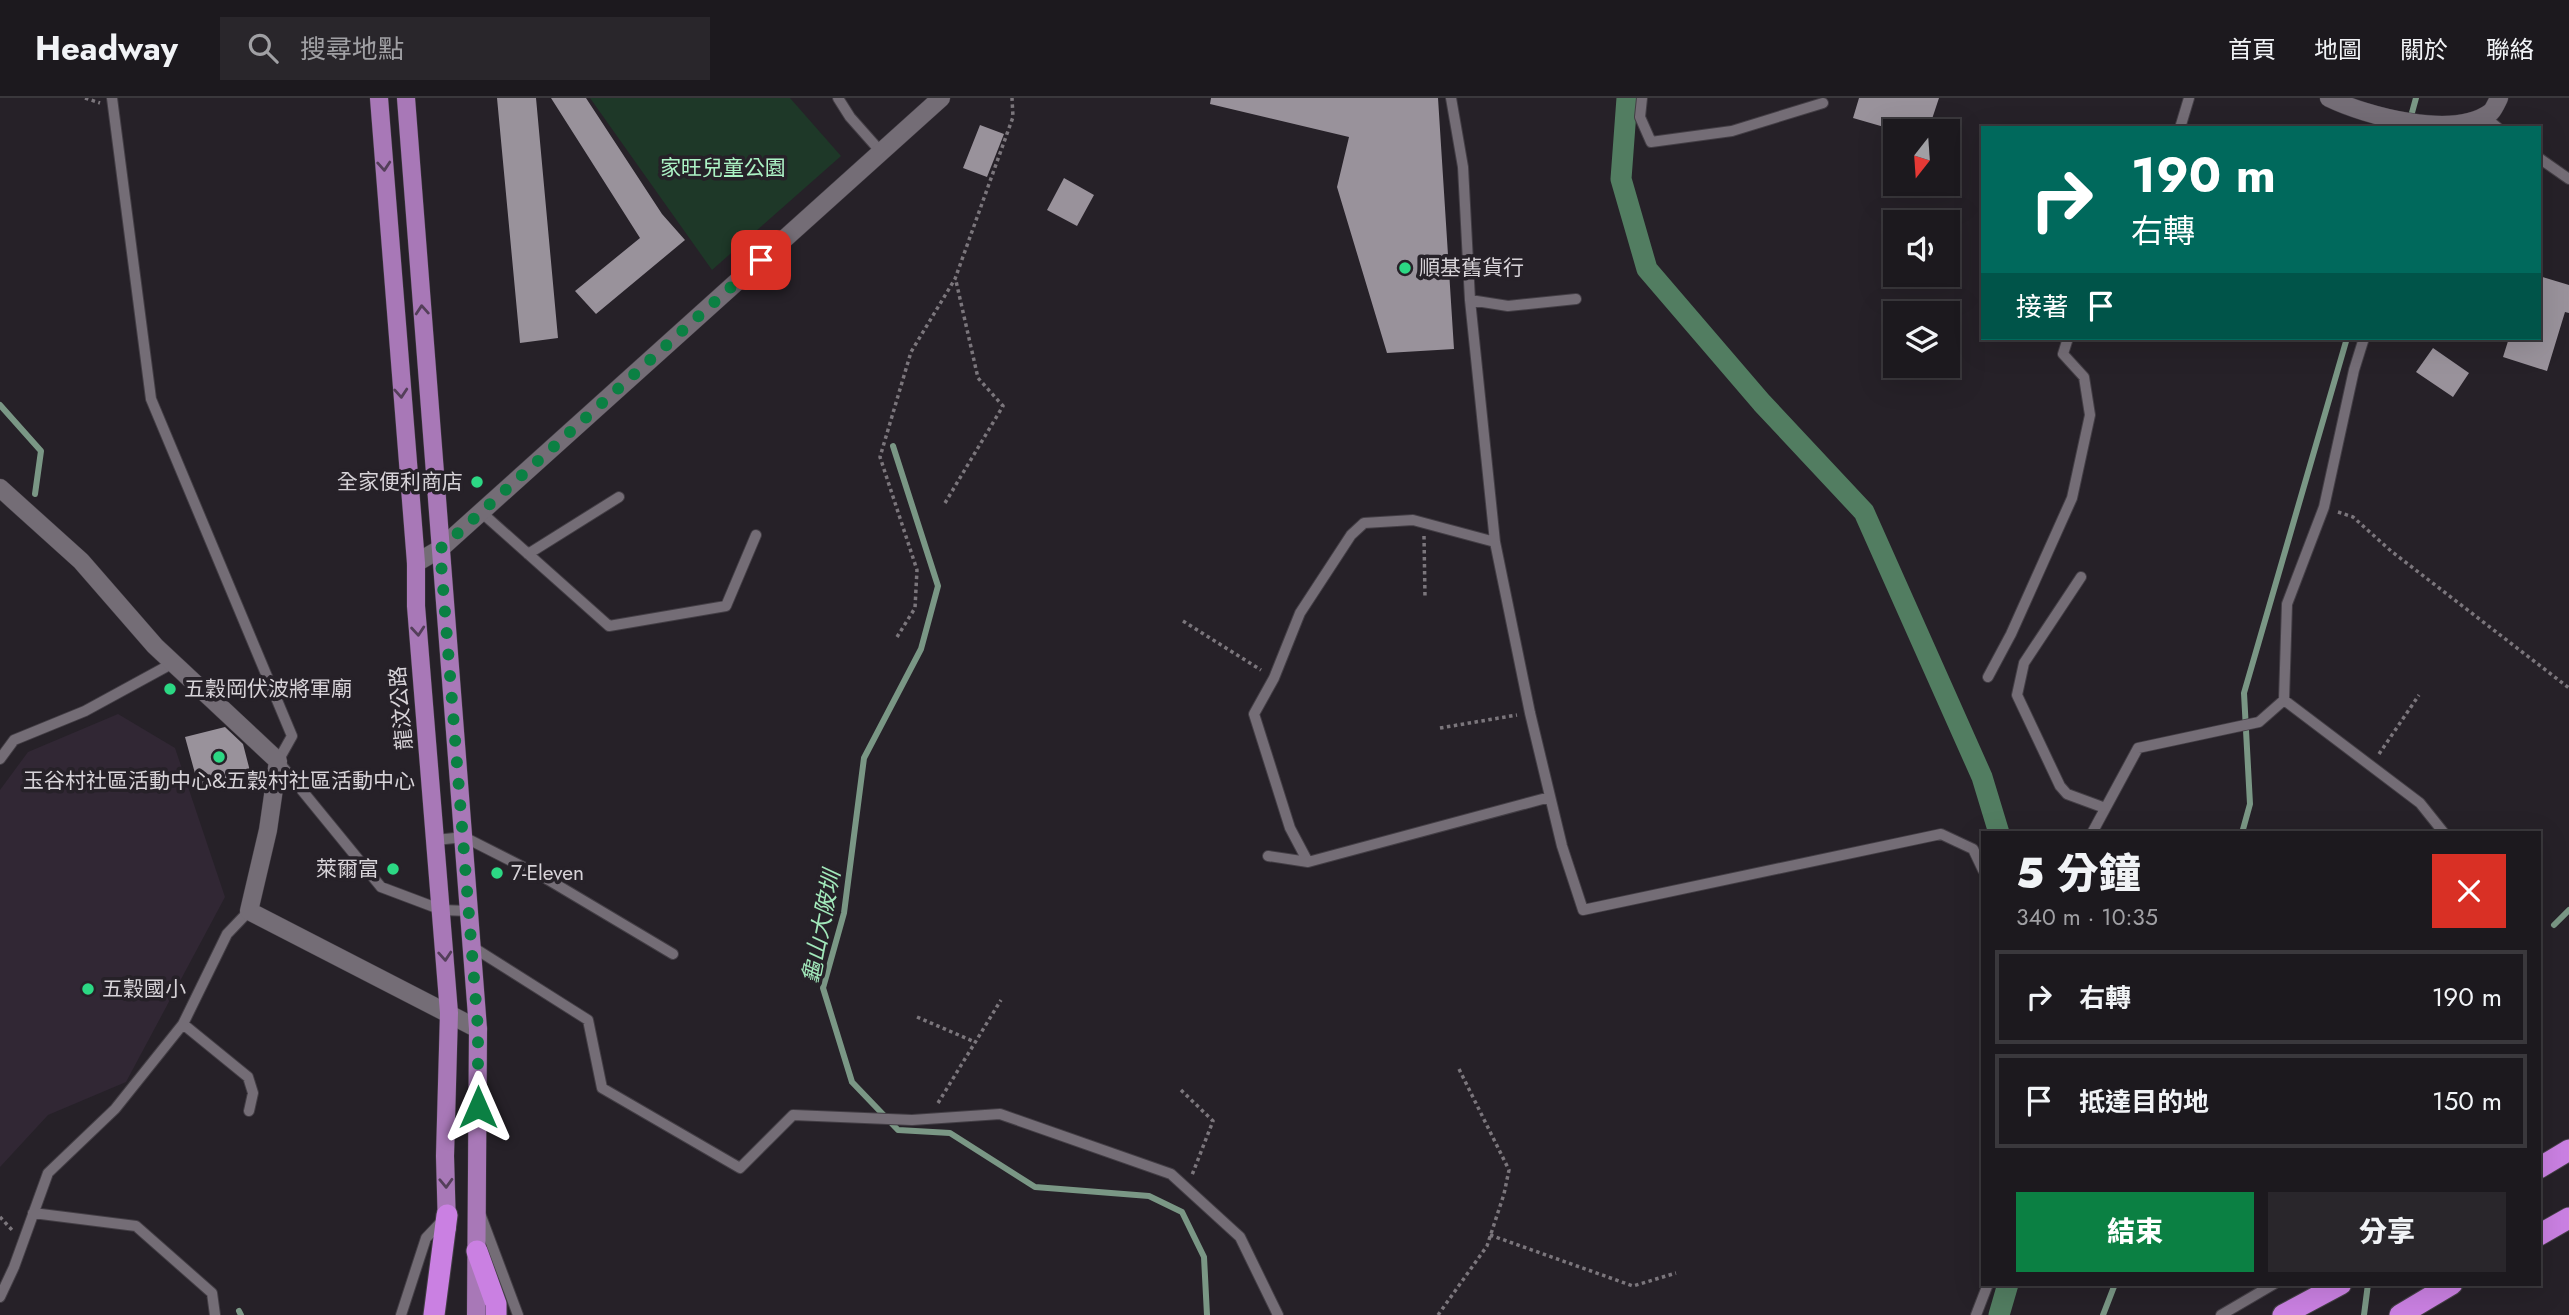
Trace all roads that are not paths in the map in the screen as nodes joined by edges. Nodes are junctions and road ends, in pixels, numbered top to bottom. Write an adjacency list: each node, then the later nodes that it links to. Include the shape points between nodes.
1 (112, 98): 36 (lane, via 151,399 292,736)
2 (379, 98): 30 (main road, 龍汶公路, one-way to 30)
3 (406, 98): 28 (main road, one-way to 3)
4 (838, 98): 16 (lane)
5 (941, 98): 16 (street)
6 (1451, 98): 20 (lane, via 1463,167)
7 (1642, 98): 11 (lane, via 1640,117 1651,142 1732,131)
8 (2189, 98): 13 (lane)
9 (2329, 98): 14 (street, via 2356,111)
10 (2499, 98): 12 (street)
11 (1823, 103)
12 (2482, 116): 14 (street, via 2465,123); 15 (lane)
13 (2181, 126)
14 (2427, 126)
15 (2495, 126)
16 (881, 152): 25 (street)
17 (2541, 159): 18 (lane)
18 (2569, 179)
19 (1576, 299): 20 (lane, via 1508,306)
20 (1470, 300): 27 (lane)
21 (2067, 340): 33 (lane, via 2063,354 2084,377 2090,415 2072,498)
22 (2363, 340): 34 (lane, via 2324,507 2287,604)
23 (0, 488): 32 (street, via 81,561)
24 (619, 498): 29 (lane)
25 (481, 512): 28 (street); 29 (lane)
26 (756, 535): 29 (lane, via 726,606 609,626)
27 (1494, 542): 37 (lane); 44 (lane, via 1413,520 1364,523 1351,534 1300,613 1254,714 1290,828)
28 (440, 549): 30 (street); 41 (main road)
29 (528, 554)
30 (416, 563): 42 (main road, 龍汶公路, one-way to 42)
31 (2081, 578): 38 (lane, via 2024,663 2017,695 2060,786 2067,794)
32 (173, 663): 35 (lane, via 85,711 14,740); 36 (street)
33 (1988, 677)
34 (2284, 700): 38 (lane, via 2259,722 2138,748); 40 (lane, via 2420,803)
35 (0, 759)
36 (278, 761): 46 (lane, via 380,887); 47 (street, via 268,830)
37 (1550, 797): 44 (lane); 45 (lane, via 1583,910 1941,834 1973,849)
38 (2105, 808): 39 (lane)
39 (2093, 831)
40 (2442, 831)
41 (464, 837): 42 (lane); 48 (main road); 50 (lane, via 547,879)
42 (436, 840): 46 (main road, 龍汶公路)
43 (1268, 856): 44 (lane)
44 (1308, 862)
45 (1981, 866)
46 (442, 910): 48 (lane); 51 (main road, 龍汶公路, one-way to 51)
47 (248, 911): 51 (street); 52 (lane, via 227,934)
48 (469, 911): 49 (main road)
49 (471, 946): 53 (main road); 77 (lane, via 587,1020 602,1088 740,1168 793,1115 929,1119 1000,1114 1171,1174 1240,1237)
50 (673, 954)
51 (450, 1013): 53 (street); 56 (main road, 龍汶公路)
52 (183, 1024): 54 (lane, via 248,1077 253,1093); 60 (lane, via 115,1109 48,1173)
53 (478, 1029): 57 (main road)
54 (249, 1111)
55 (2569, 1150): 58 (highway)
56 (445, 1156): 57 (main road); 61 (main road, 龍汶公路, one-way to 61)
57 (478, 1159): 59 (main road)
58 (2541, 1167)
59 (475, 1202): 64 (main road); 76 (lane)
60 (33, 1213): 69 (lane); 70 (lane, via 136,1226 212,1293)
61 (447, 1215): 71 (lane, via 426,1238); 72 (highway); 73 (main road, 龍汶公路)
62 (2569, 1218): 63 (highway)
63 (2541, 1234)
64 (477, 1251): 74 (main road); 75 (highway)
65 (1986, 1286): 78 (lane)
66 (2271, 1286): 79 (lane)
67 (2337, 1286): 80 (highway)
68 (2449, 1286): 81 (highway)
69 (0, 1297)
70 (215, 1315)
71 (401, 1315)
72 (434, 1315)
73 (445, 1315)
74 (476, 1315)
75 (496, 1315)
76 (518, 1315)
77 (1278, 1315)
78 (1976, 1315)
79 (2221, 1315)
80 (2283, 1315)
81 (2400, 1315)

